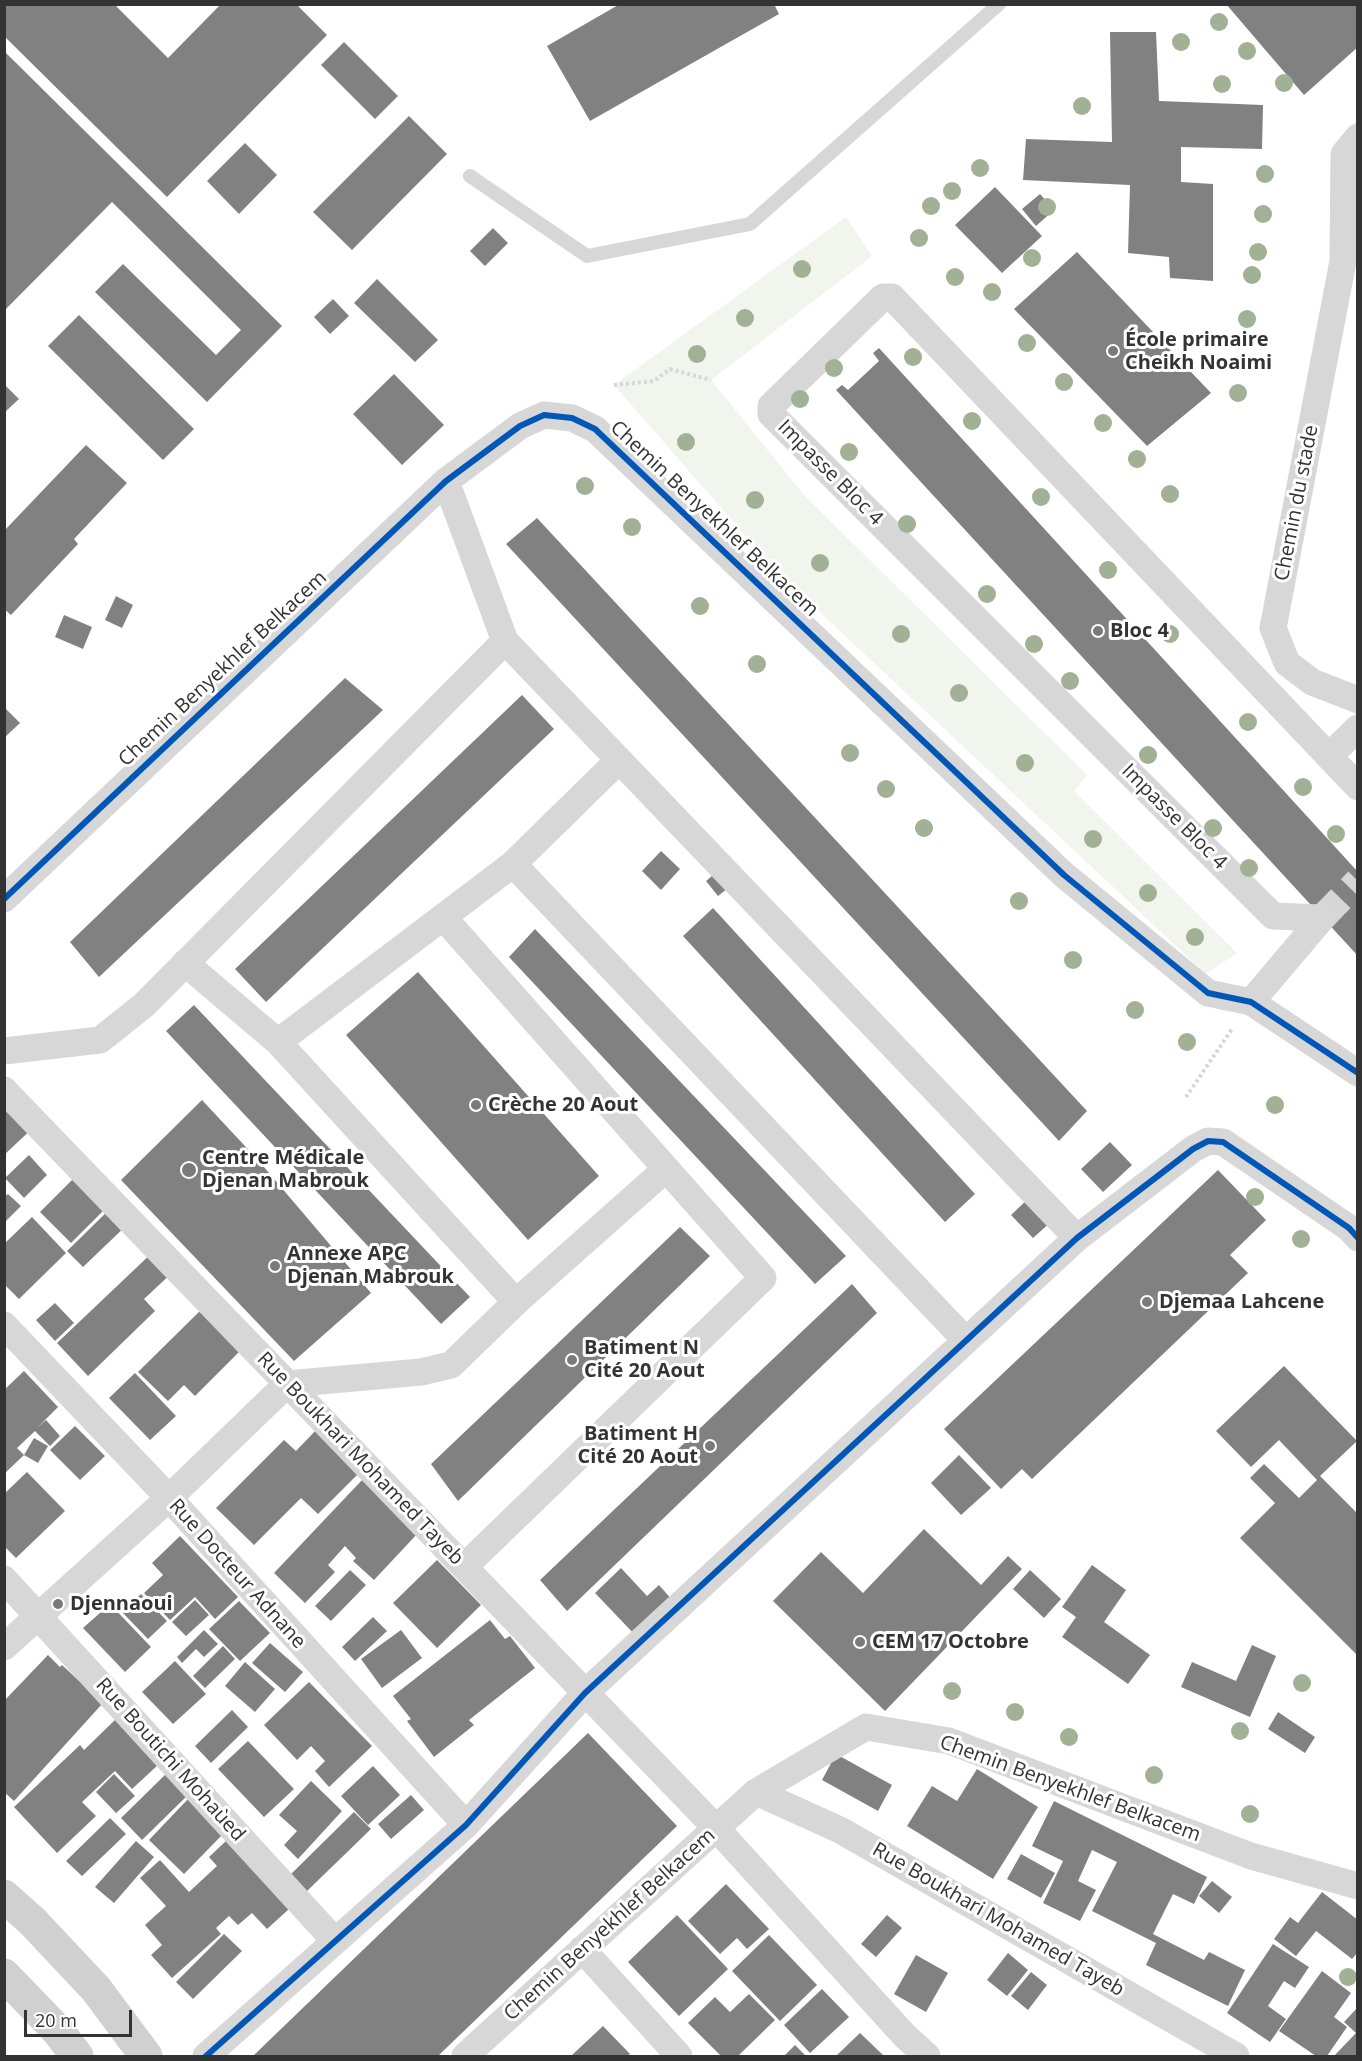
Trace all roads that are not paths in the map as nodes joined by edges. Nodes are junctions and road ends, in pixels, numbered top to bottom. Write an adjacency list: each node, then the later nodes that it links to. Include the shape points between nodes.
1 (999, 4): 3 (lane, via 750,224 587,256)
2 (1358, 137): 4 (street, Chemin du stade, via 1344,154)
3 (470, 176)
4 (1350, 261): 7 (street, Chemin du stade, via 1273,628 1287,663 1312,682)
5 (446, 481): 6 (street); 13 (street, Chemin Benyekhlef Belkacem); 16 (street, Chemin Benyekhlef Belkacem, via 520,426 544,415 572,418 595,429 1064,875 1208,993)
6 (505, 640): 10 (street); 15 (street)
7 (1358, 700)
8 (1358, 728): 9 (street)
9 (1329, 756): 11 (street, Impasse Bloc 4); 16 (street, Impasse Bloc 4, via 892,297 883,297 771,406 771,414 1273,916 1322,918)
10 (619, 760): 12 (street); 22 (street)
11 (1358, 787)
12 (513, 864): 14 (street); 26 (street)
13 (4, 899)
14 (443, 917): 17 (street); 21 (street)
15 (186, 963): 17 (street); 18 (street, via 144,1005 100,1040)
16 (1251, 1002): 19 (street, Chemin Benyekhlef Belkacem)
17 (278, 1042): 24 (street)
18 (4, 1051)
19 (1358, 1073)
20 (4, 1090): 27 (street, Rue Boukhari Mohamed Tayeb)
21 (666, 1169): 24 (street); 29 (street, via 763,1278)
22 (1077, 1238): 23 (street, via 1208,1141 1223,1143); 33 (street)
23 (1358, 1238)
24 (516, 1302): 27 (street, via 452,1365 421,1372)
25 (4, 1325): 28 (street, Rue Docteur Adnane)
26 (955, 1329)
27 (287, 1384): 28 (street); 29 (street, Rue Boukhari Mohamed Tayeb)
28 (169, 1498): 31 (street); 35 (street, Rue Docteur Adnane)
29 (464, 1567): 33 (street, Rue Boukhari Mohamed Tayeb)
30 (4, 1579): 31 (street, Rue Boutichi Mohaùed)
31 (39, 1616): 32 (street); 39 (street, Rue Boutichi Mohaùed)
32 (4, 1647)
33 (585, 1693): 35 (street); 36 (street, Rue Boukhari Mohamed Tayeb)
34 (756, 1792): 36 (street, Chemin Benyekhlef Belkacem); 37 (street, Chemin Benyekhlef Belkacem, via 866,1726 949,1741 1251,1856); 48 (street, Rue Boukhari Mohamed Tayeb, via 840,1830)
35 (466, 1825): 39 (street)
36 (716, 1828): 40 (street, Chemin Benyekhlef Belkacem); 47 (street, Rue Boukhari Mohamed Tayeb)
37 (1358, 1886)
38 (4, 1896): 43 (main road, via 96,1989)
39 (335, 1941): 44 (street)
40 (582, 1949): 45 (street, Chemin Benyekhlef Belkacem); 46 (street)
41 (4, 1975): 42 (main road)
42 (78, 2056)
43 (146, 2056)
44 (206, 2056)
45 (465, 2056)
46 (679, 2056)
47 (927, 2056)
48 (1236, 2056)

